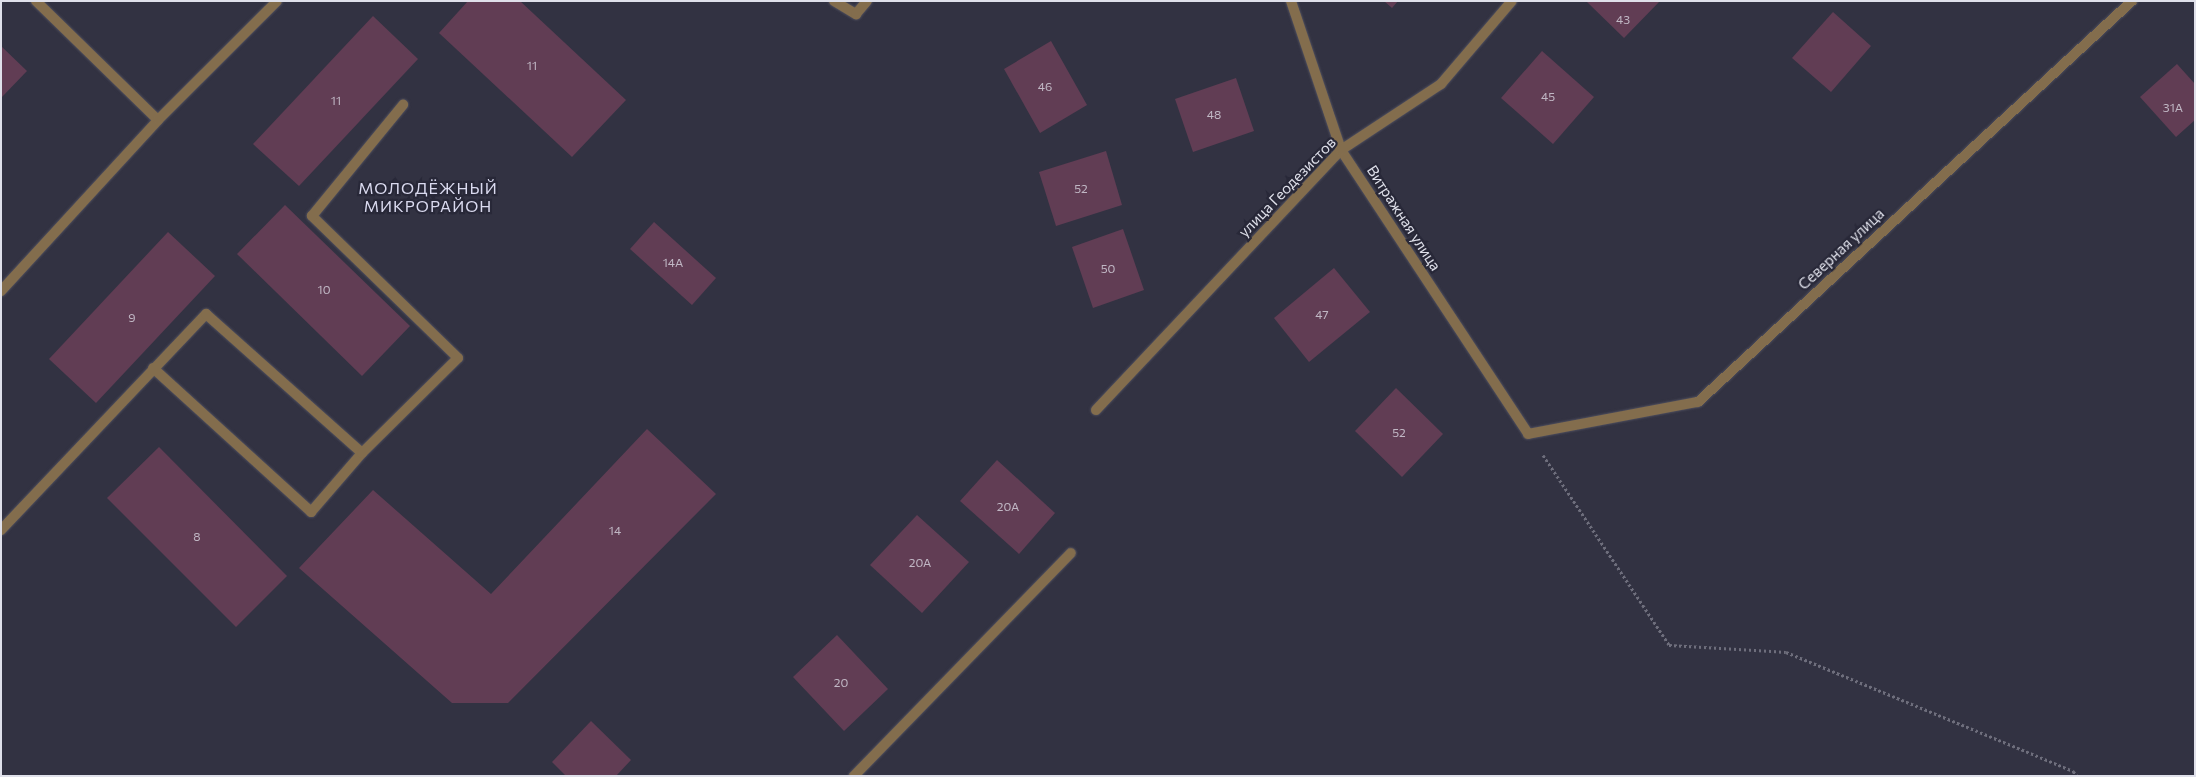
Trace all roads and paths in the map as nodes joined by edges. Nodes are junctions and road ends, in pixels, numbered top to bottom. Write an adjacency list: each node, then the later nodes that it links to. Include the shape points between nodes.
1 (36, 1): 9 (street)
2 (277, 1): 9 (street)
3 (834, 1): 4 (street, via 856,14)
4 (867, 1)
5 (1291, 1): 10 (street, Витражная улица)
6 (1512, 1): 10 (street, улица Геодезистов, via 1441,84)
7 (2132, 1): 14 (street, Северная улица, via 1698,402)
8 (403, 105): 15 (street, via 312,216 458,358)
9 (158, 120): 11 (street)
10 (1341, 150): 13 (street, улица Геодезистов); 14 (street, Витражная улица)
11 (1, 291)
12 (153, 368): 15 (street, via 206,314); 15 (street, via 311,512); 16 (street)
13 (1096, 410)
14 (1528, 434): 19 (path, via 1669,644 1786,652 2073,771)
15 (362, 452)
16 (1, 530)
17 (1071, 553): 18 (street)
18 (854, 776)
19 (2078, 776)

